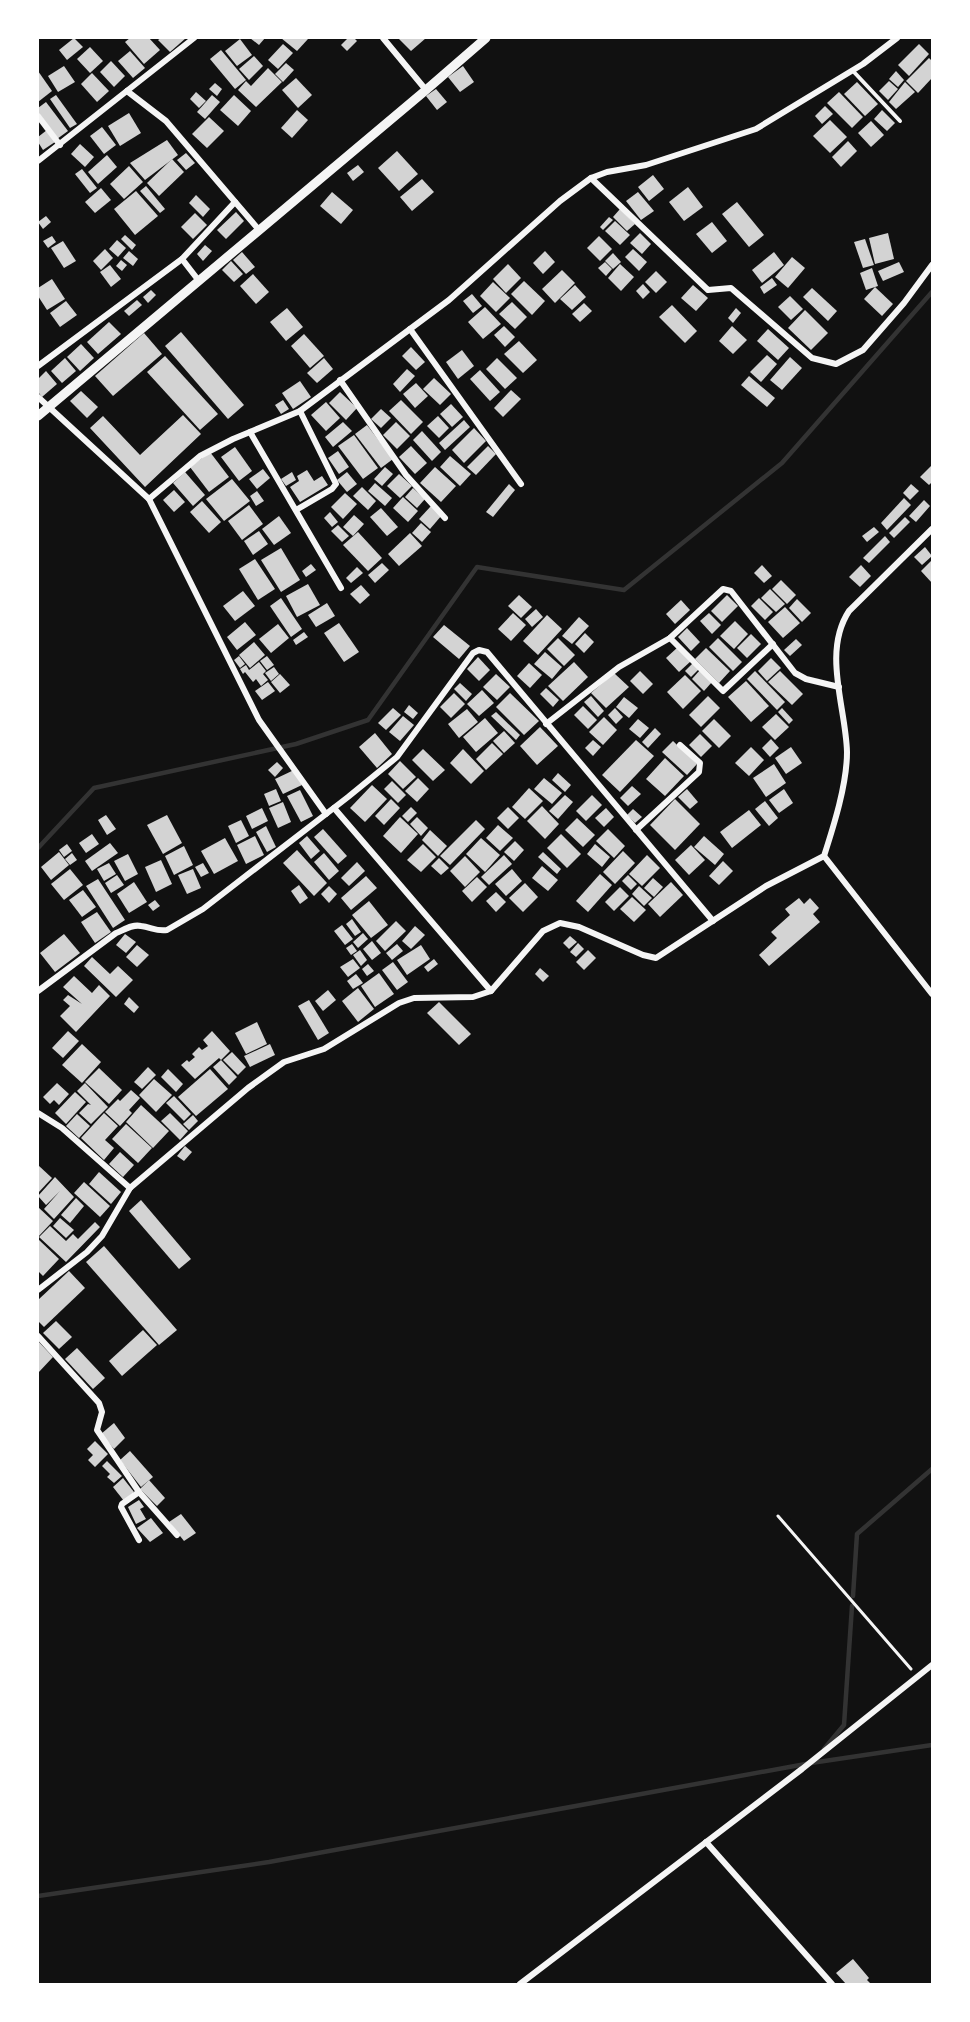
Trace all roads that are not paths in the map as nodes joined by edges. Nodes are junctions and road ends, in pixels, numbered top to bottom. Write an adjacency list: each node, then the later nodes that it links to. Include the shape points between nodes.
1 (383, 38): 6 (street)
2 (486, 38): 6 (street)
3 (897, 38): 5 (street)
4 (190, 39): 7 (street)
5 (852, 71): 9 (lane); 12 (street, via 756,129 646,165)
6 (426, 90): 14 (street)
7 (127, 91): 10 (street); 13 (street, via 166,121)
8 (38, 116): 10 (street)
9 (900, 121)
10 (60, 146): 11 (street)
11 (38, 161)
12 (591, 178): 16 (street, via 708,290 731,288 812,357 836,364 863,350); 18 (street)
13 (237, 205): 14 (street); 15 (street)
14 (256, 227): 17 (street)
15 (182, 259): 17 (street); 19 (street)
16 (932, 267)
17 (200, 280): 22 (street)
18 (410, 329): 20 (street); 26 (street)
19 (38, 366)
20 (340, 380): 23 (street); 29 (street, via 406,475)
21 (38, 397): 22 (street)
22 (48, 408): 24 (street); 27 (street)
23 (300, 411): 25 (street); 28 (street, via 336,484)
24 (38, 417)
25 (250, 432): 27 (street, via 200,456); 28 (street)
26 (522, 484)
27 (149, 499): 38 (street, via 260,720)
28 (296, 510): 31 (street)
29 (445, 518)
30 (933, 529): 34 (street, via 846,617 837,663)
31 (341, 588)
32 (670, 638): 33 (street, via 723,691); 33 (street, via 727,589); 35 (street, via 619,667)
33 (773, 644): 34 (street, via 795,673)
34 (838, 687): 40 (street, via 847,753 839,808)
35 (546, 724): 37 (street, via 488,652 479,650 397,757); 39 (street)
36 (680, 745): 39 (street, via 700,763 699,772)
37 (334, 807): 38 (street); 43 (street)
38 (326, 814): 42 (street, via 203,909 167,930 140,925 116,933)
39 (636, 830): 41 (street)
40 (824, 856): 41 (street, via 766,886); 44 (street)
41 (713, 921): 43 (street, via 656,958 560,923 543,931)
42 (38, 991)
43 (491, 991): 46 (street, via 473,997 414,998 399,1003 324,1049 284,1062)
44 (933, 994)
45 (38, 1113): 46 (street, via 62,1128)
46 (130, 1188): 47 (street, via 95,1244)
47 (38, 1290)
48 (38, 1336): 49 (street, via 102,1407 97,1430)
49 (139, 1492): 50 (street); 51 (street, via 121,1507)
50 (177, 1535)
51 (139, 1540)
52 (933, 1665): 53 (street)
53 (705, 1842): 54 (street); 55 (street)
54 (520, 1984)
55 (832, 1984)

